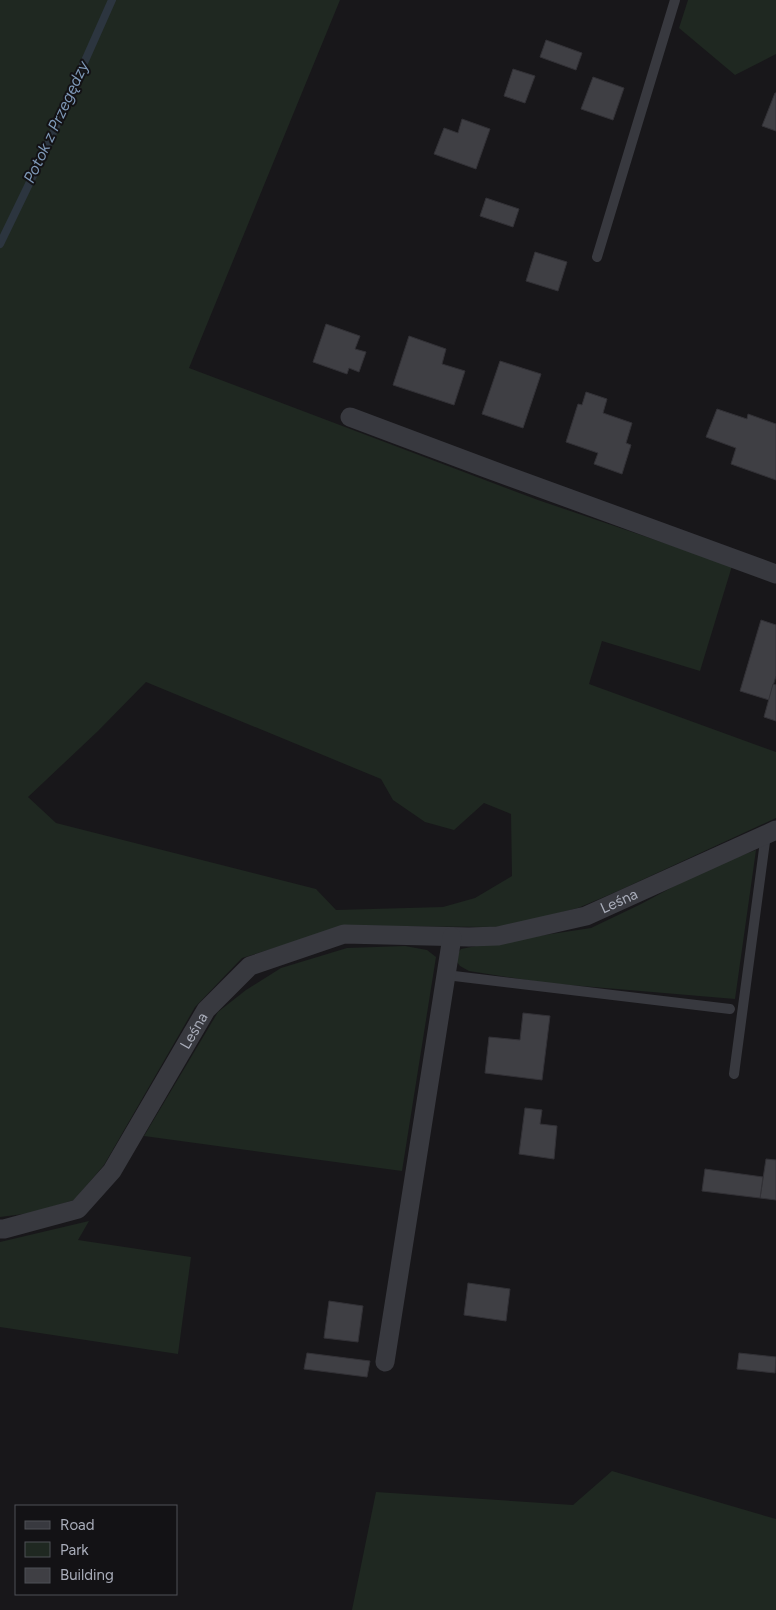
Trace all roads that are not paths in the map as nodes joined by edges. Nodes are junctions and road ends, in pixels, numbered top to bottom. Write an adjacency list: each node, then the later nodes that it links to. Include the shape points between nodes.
1 (676, 0): 2 (lane)
2 (597, 257)
3 (350, 417): 4 (street)
4 (776, 574)
5 (771, 832): 6 (street, Leśna, via 586,916 498,936); 9 (lane)
6 (452, 937): 7 (street); 10 (street, Leśna, via 344,934 250,966 206,1010 112,1171 78,1209 4,1230)
7 (446, 975): 8 (lane); 11 (street)
8 (730, 1009)
9 (734, 1074)
10 (0, 1228)
11 (385, 1362)

